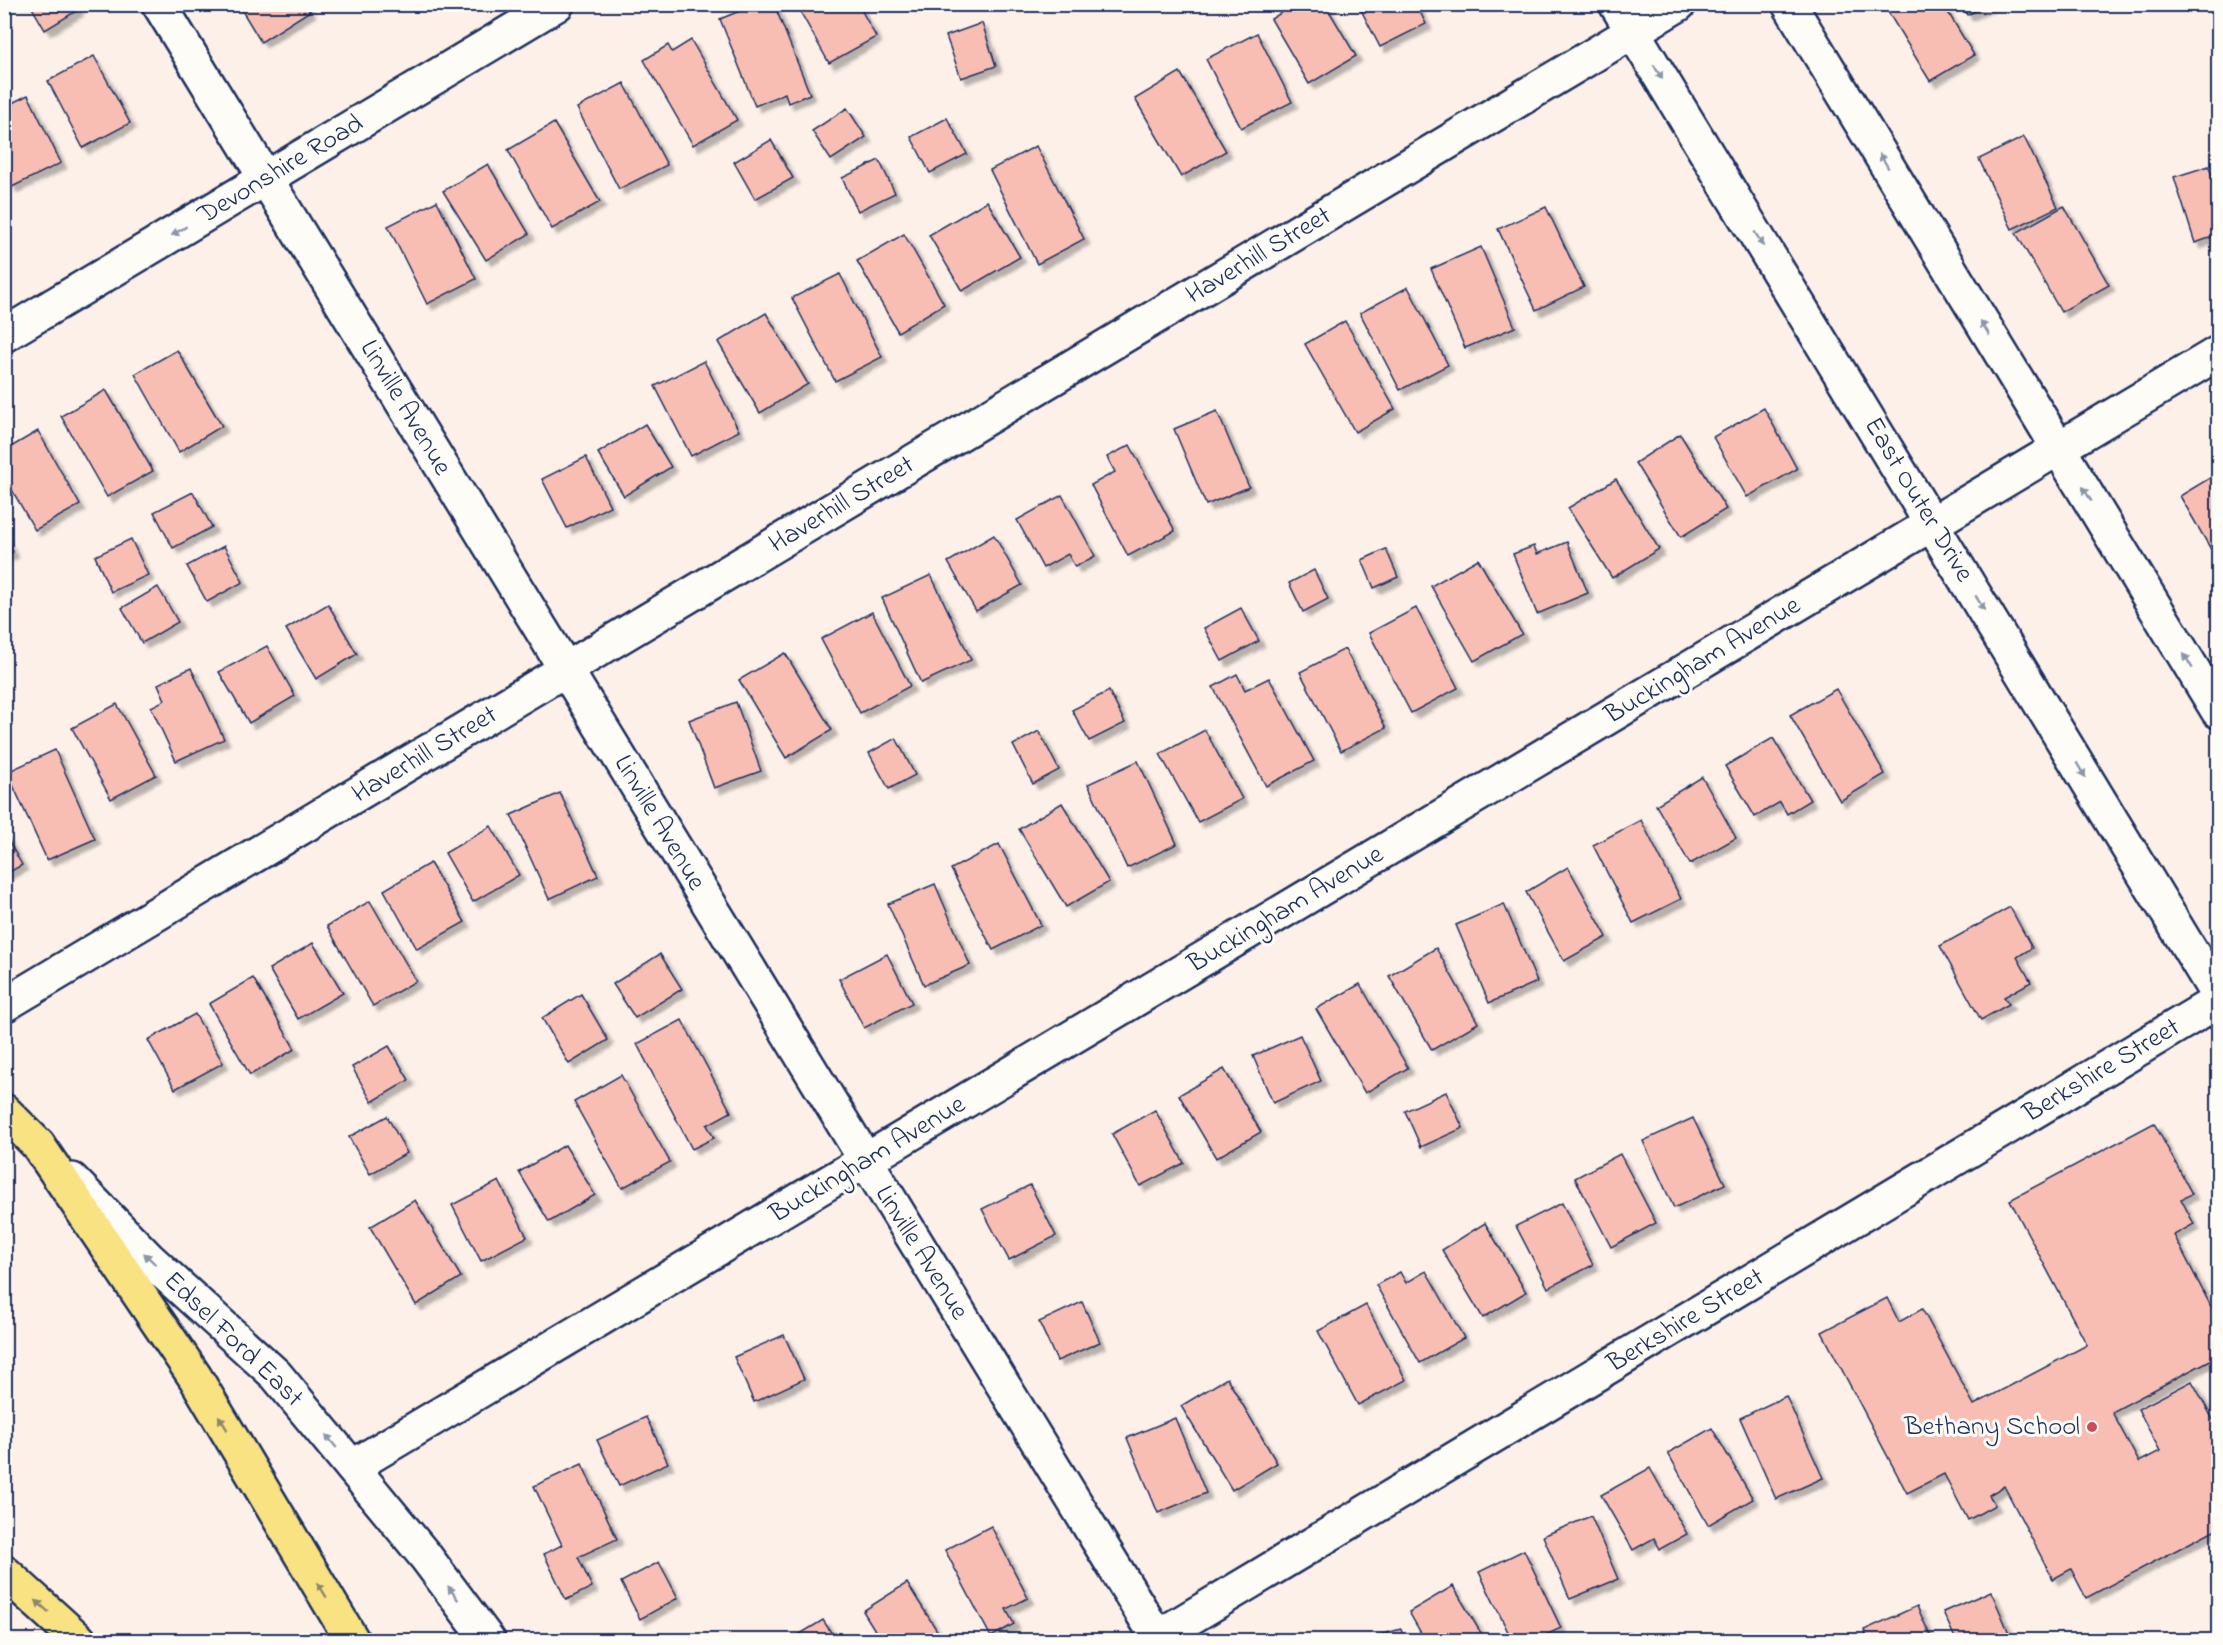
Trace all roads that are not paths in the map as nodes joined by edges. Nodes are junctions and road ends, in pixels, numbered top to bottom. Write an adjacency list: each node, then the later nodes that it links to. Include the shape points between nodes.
1 (159, 4): 6 (street, Linville Avenue)
2 (557, 4): 6 (street, Devonshire Road)
3 (1679, 4): 5 (street, Haverhill Street)
4 (1789, 4): 9 (street, one-way to 4)
5 (1624, 18): 10 (street, East Outer Drive, one-way to 10); 11 (street, Haverhill Street)
6 (265, 179): 7 (street, Devonshire Road, one-way to 7); 11 (street, Linville Avenue)
7 (4, 335)
8 (2218, 353): 9 (street, Buckingham Avenue)
9 (2059, 448): 10 (street, Buckingham Avenue); 12 (street, one-way to 9)
10 (1932, 523): 13 (street, East Outer Drive, one-way to 13); 18 (street, Buckingham Avenue)
11 (566, 671): 15 (street, Haverhill Street); 18 (street, Linville Avenue)
12 (2218, 711)
13 (2218, 996)
14 (2218, 1001): 21 (street, Berkshire Street)
15 (4, 1005)
16 (4, 1111): 17 (main road, Edsel Ford East)
17 (39, 1145): 19 (street, Edsel Ford East, one-way to 17, via 276,1375 149,1258); 23 (main road, one-way to 17, via 195,1377)
18 (865, 1162): 19 (street, Buckingham Avenue); 21 (street, Linville Avenue)
19 (352, 1467): 24 (street, Edsel Ford East, one-way to 19)
20 (4, 1572): 22 (main road, one-way to 20)
21 (1156, 1640)
22 (79, 1641)
23 (352, 1641)
24 (488, 1641)

